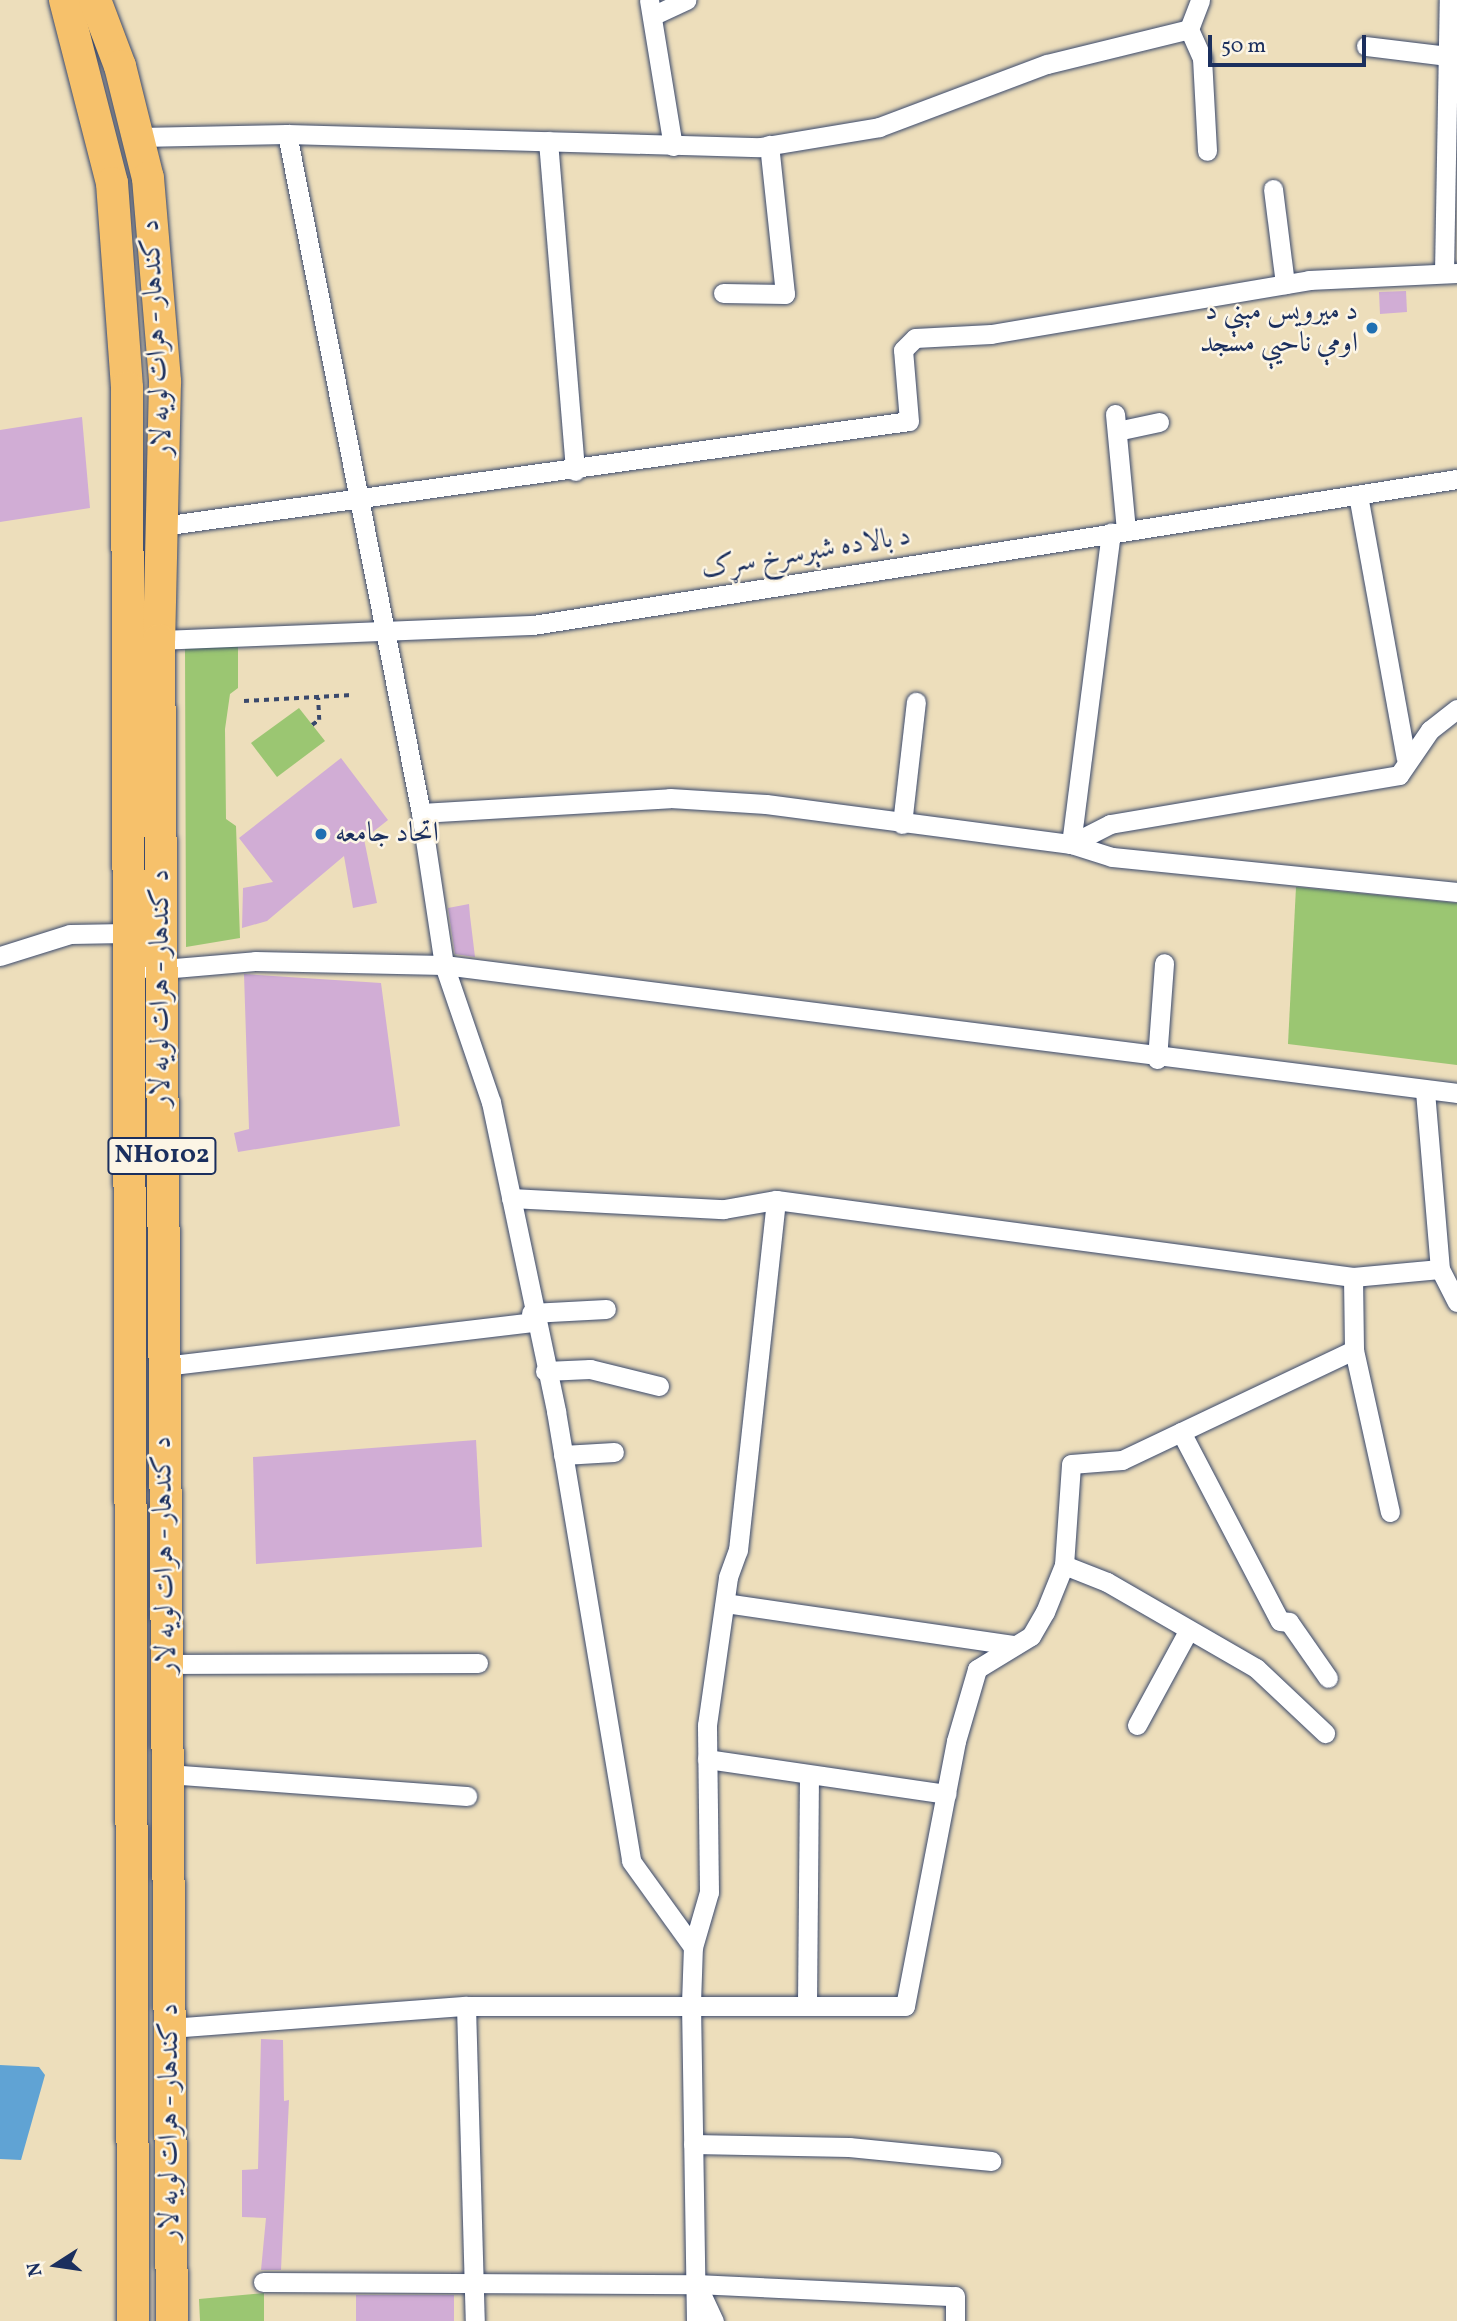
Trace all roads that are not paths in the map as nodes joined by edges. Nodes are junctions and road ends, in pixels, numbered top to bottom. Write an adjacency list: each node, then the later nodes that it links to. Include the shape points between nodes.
1 (75, 0): 10 (highway, د کندهار - هرات لويه لار / NH0102); 35 (highway, د کندهار - هرات لويه لار / NH0102, via 111,183 127,388)
2 (686, 0): 5 (street)
3 (1200, 0): 6 (street)
4 (1449, 0): 8 (street)
5 (650, 8): 13 (street)
6 (1189, 29): 12 (street, via 1047,64 879,127); 14 (street, via 1202,58)
7 (1366, 46): 8 (street)
8 (1448, 56): 16 (street)
9 (287, 134): 10 (street); 11 (street); 23 (street)
10 (139, 137): 24 (highway, د کندهار - هرات لويه لار / NH0102, via 165,382)
11 (548, 141): 13 (street); 20 (street)
12 (769, 145): 13 (street); 18 (street, via 785,294)
13 (673, 146)
14 (1208, 151)
15 (1273, 188): 17 (street)
16 (1450, 273): 17 (street)
17 (1285, 284): 20 (street, via 991,334 915,338 903,350 909,421)
18 (723, 293)
19 (1159, 422): 25 (street, via 1116,423)
20 (575, 471): 23 (street)
21 (1457, 479): 22 (street, د بالاده شېرسرخ سړک)
22 (1358, 495): 25 (street, د بالاده شېرسرخ سړک); 30 (street)
23 (360, 498): 24 (street); 26 (street)
24 (162, 526): 27 (highway, د کندهار - هرات لويه لار / NH0102)
25 (1119, 532): 26 (street, د بالاده شېرسرخ سړک, via 533,625); 33 (street)
26 (384, 630): 27 (street, د بالاده شېرسرخ سړک); 31 (street)
27 (159, 640): 39 (highway, د کندهار - هرات لويه لار / NH0102)
28 (916, 702): 32 (street)
29 (1457, 709): 30 (street)
30 (1406, 758): 33 (street, via 1399,775 1378,782 1110,824)
31 (421, 813): 32 (street, via 670,798); 38 (street)
32 (902, 824): 33 (street)
33 (1071, 844): 34 (street, via 1112,857)
34 (1457, 892)
35 (126, 933): 36 (street, via 70,934); 40 (highway, د کندهار - هرات لويه لار / NH0102)
36 (0, 956)
37 (1164, 963): 41 (street)
38 (444, 965): 39 (street, via 255,961); 41 (street); 44 (street, via 491,1102)
39 (160, 970): 40 (street); 52 (highway, د کندهار - هرات لويه لار / NH0102)
40 (126, 972): 83 (highway, د کندهار - هرات لويه لار / NH0102)
41 (1157, 1059): 42 (street)
42 (1425, 1091): 43 (street); 46 (street)
43 (1457, 1093)
44 (511, 1198): 45 (street, via 724,1209); 50 (street)
45 (776, 1200): 47 (street); 60 (street, via 738,1550)
46 (1440, 1269): 47 (street); 48 (street)
47 (1353, 1277): 51 (street)
48 (1457, 1302)
49 (606, 1309): 50 (street)
50 (532, 1317): 52 (street); 53 (street)
51 (1354, 1350): 55 (street); 58 (street)
52 (164, 1366): 63 (highway, د کندهار - هرات لويه لار / NH0102)
53 (545, 1371): 54 (street, via 590,1369); 57 (street)
54 (659, 1386)
55 (1181, 1432): 59 (street, via 1122,1461 1071,1464); 65 (street, via 1280,1621 1289,1622)
56 (614, 1452): 57 (street)
57 (563, 1455): 73 (street, via 631,1861)
58 (1390, 1512)
59 (1064, 1565): 61 (street, via 1107,1582); 62 (street, via 1031,1636)
60 (724, 1603): 62 (street); 68 (street)
61 (1188, 1631): 66 (street); 67 (street, via 1256,1668)
62 (1012, 1645): 71 (street, via 977,1669)
63 (166, 1664): 64 (street); 69 (highway, د کندهار - هرات لويه لار / NH0102)
64 (478, 1664)
65 (1328, 1678)
66 (1138, 1725)
67 (1325, 1733)
68 (707, 1759): 70 (street); 73 (street, via 709,1892)
69 (167, 1773): 72 (street); 77 (highway, د کندهار - هرات لويه لار / NH0102)
70 (809, 1775): 71 (street); 75 (street)
71 (946, 1794): 75 (street, via 905,2006)
72 (467, 1797)
73 (693, 1947): 74 (street)
74 (691, 2003): 75 (street); 76 (street); 78 (street)
75 (807, 2005)
76 (466, 2006): 77 (street); 80 (street)
77 (170, 2028): 84 (highway, د کندهار - هرات لويه لار / NH0102)
78 (693, 2144): 79 (street, via 849,2147); 82 (street)
79 (992, 2161)
80 (476, 2281): 81 (street); 82 (street); 85 (street)
81 (263, 2282)
82 (696, 2284): 86 (street); 87 (street); 88 (street, via 955,2296)
83 (133, 2321)
84 (172, 2321)
85 (475, 2321)
86 (696, 2321)
87 (714, 2321)
88 (955, 2321)

